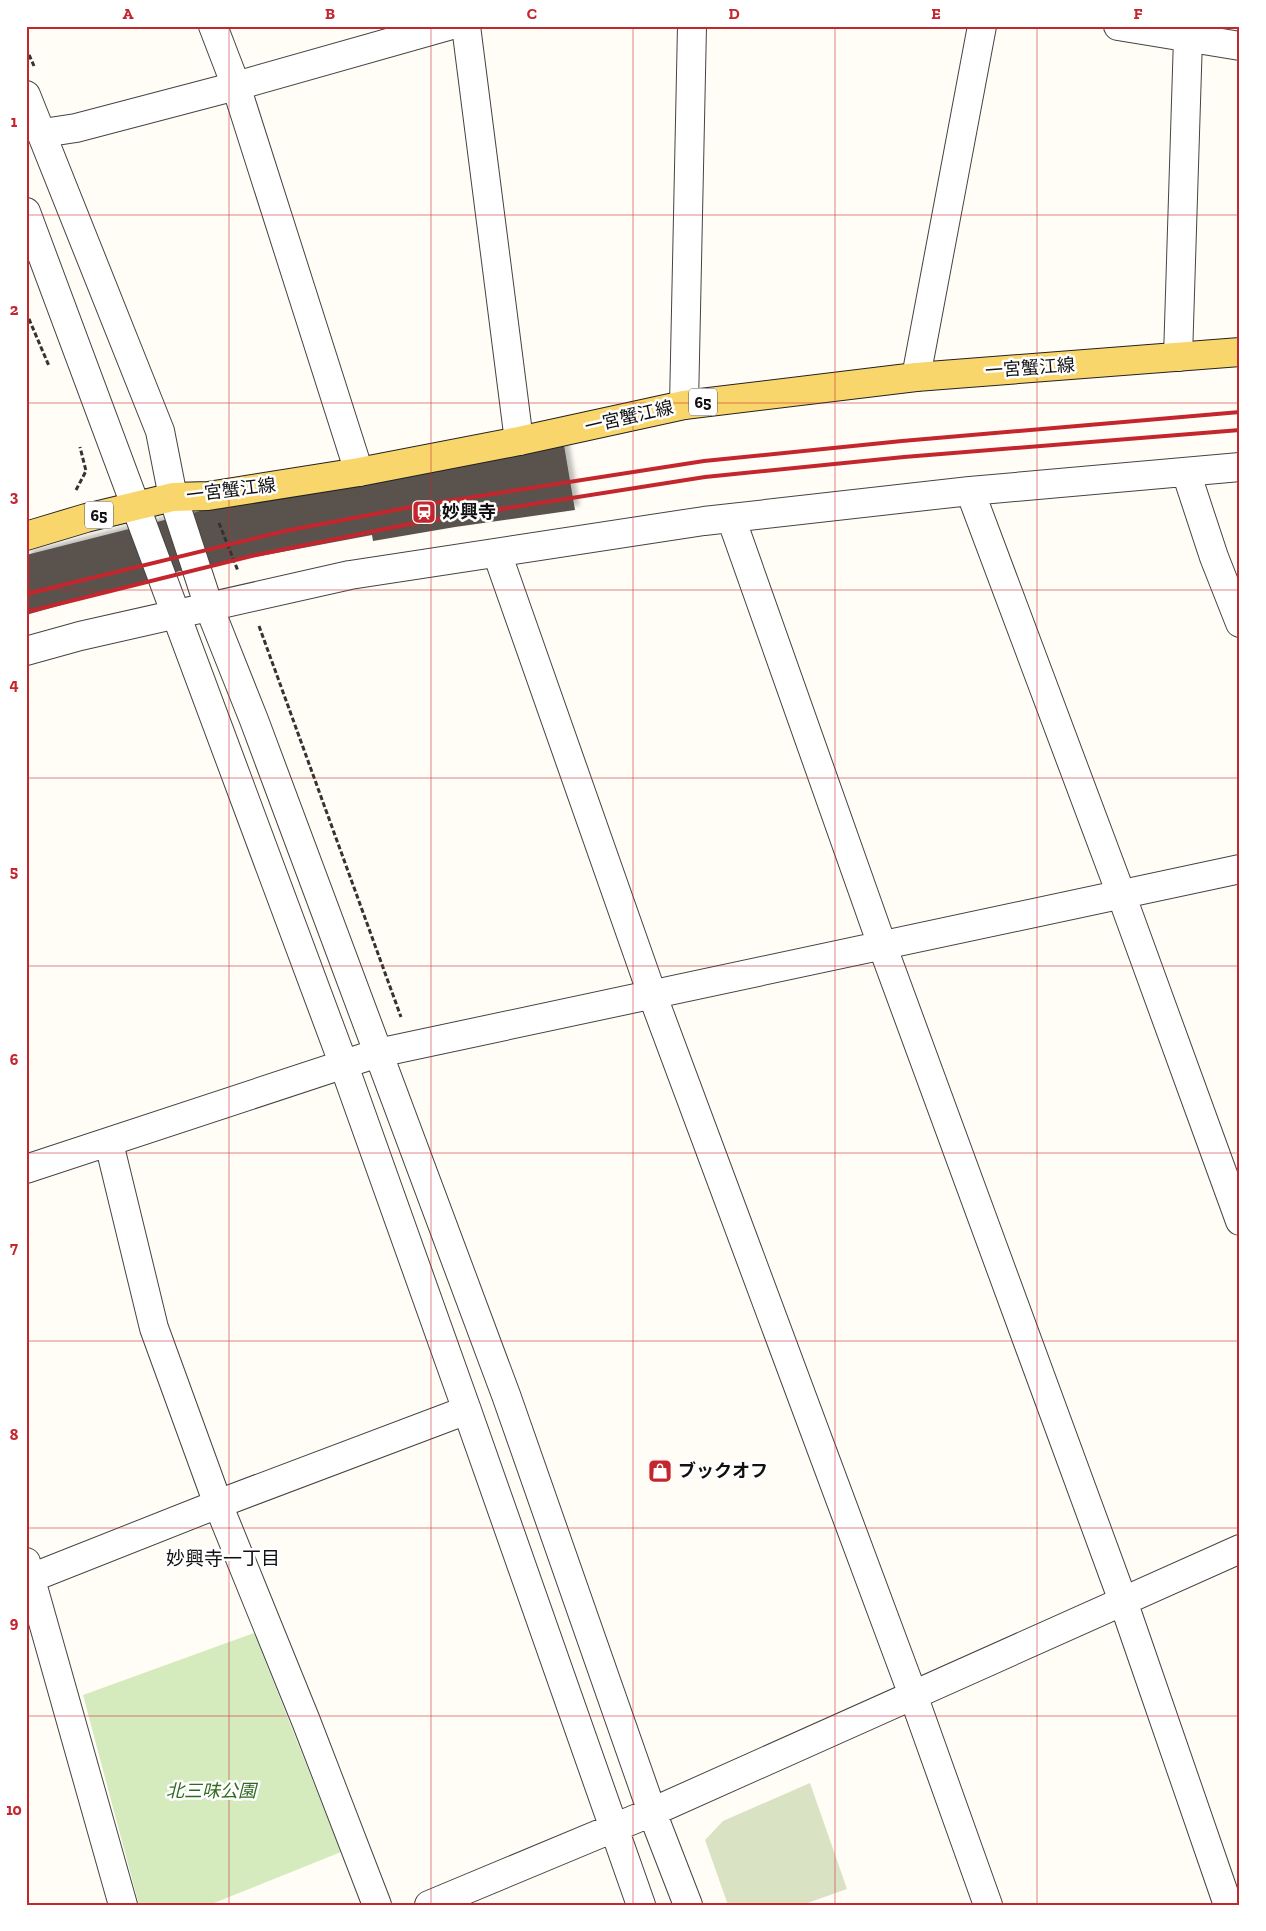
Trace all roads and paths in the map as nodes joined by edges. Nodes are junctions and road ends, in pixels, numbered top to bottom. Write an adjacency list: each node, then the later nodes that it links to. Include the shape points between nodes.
1 (213, 26): 9 (street)
2 (448, 26): 9 (street)
3 (466, 26): 17 (street)
4 (692, 26): 16 (street)
5 (982, 26): 15 (street)
6 (1118, 26): 7 (street)
7 (1189, 32): 8 (street); 14 (street)
8 (1240, 46)
9 (236, 86): 11 (street, via 76,128); 20 (street)
10 (26, 95): 11 (street)
11 (43, 133): 24 (street, via 160,431)
12 (26, 212): 25 (street)
13 (1240, 352): 14 (main road, 一宮蟹江線 / 65)
14 (1178, 358): 15 (main road, 一宮蟹江線 / 65)
15 (916, 377): 16 (main road, 一宮蟹江線 / 65)
16 (684, 405): 17 (main road, 一宮蟹江線 / 65)
17 (519, 441): 20 (main road, 一宮蟹江線 / 65)
18 (79, 444): 23 (path, via 86,471 75,491)
19 (1240, 467): 21 (street)
20 (360, 472): 24 (main road, 一宮蟹江線 / 65, via 208,496)
21 (1186, 472): 22 (street); 31 (street)
22 (970, 491): 26 (street); 34 (street)
23 (71, 492)
24 (172, 497): 25 (main road, 一宮蟹江線 / 65); 29 (street)
25 (136, 506): 27 (main road, 一宮蟹江線 / 65); 30 (street)
26 (731, 518): 28 (street); 35 (street)
27 (26, 536)
28 (497, 553): 29 (street, via 350,576); 36 (street)
29 (209, 607): 30 (street); 37 (street)
30 (178, 614): 32 (street); 38 (street)
31 (1240, 623)
32 (26, 651)
33 (1240, 869): 34 (street)
34 (1121, 894): 35 (street); 41 (street)
35 (882, 945): 36 (street); 46 (street)
36 (652, 994): 37 (street); 47 (street)
37 (378, 1053): 38 (street); 48 (street, via 506,1395)
38 (344, 1065): 39 (street); 42 (street)
39 (108, 1143): 40 (street); 43 (street, via 154,1328)
40 (26, 1169)
41 (1240, 1222)
42 (467, 1410): 43 (street); 49 (street)
43 (218, 1504): 45 (street); 51 (street)
44 (1240, 1549): 46 (street)
45 (29, 1570): 50 (street)
46 (1123, 1601): 47 (street); 56 (street)
47 (913, 1695): 48 (street); 55 (street)
48 (652, 1812): 49 (street); 54 (street)
49 (614, 1828): 52 (street); 53 (street)
50 (123, 1905)
51 (376, 1905)
52 (429, 1905)
53 (641, 1905)
54 (688, 1905)
55 (988, 1905)
56 (1228, 1905)

